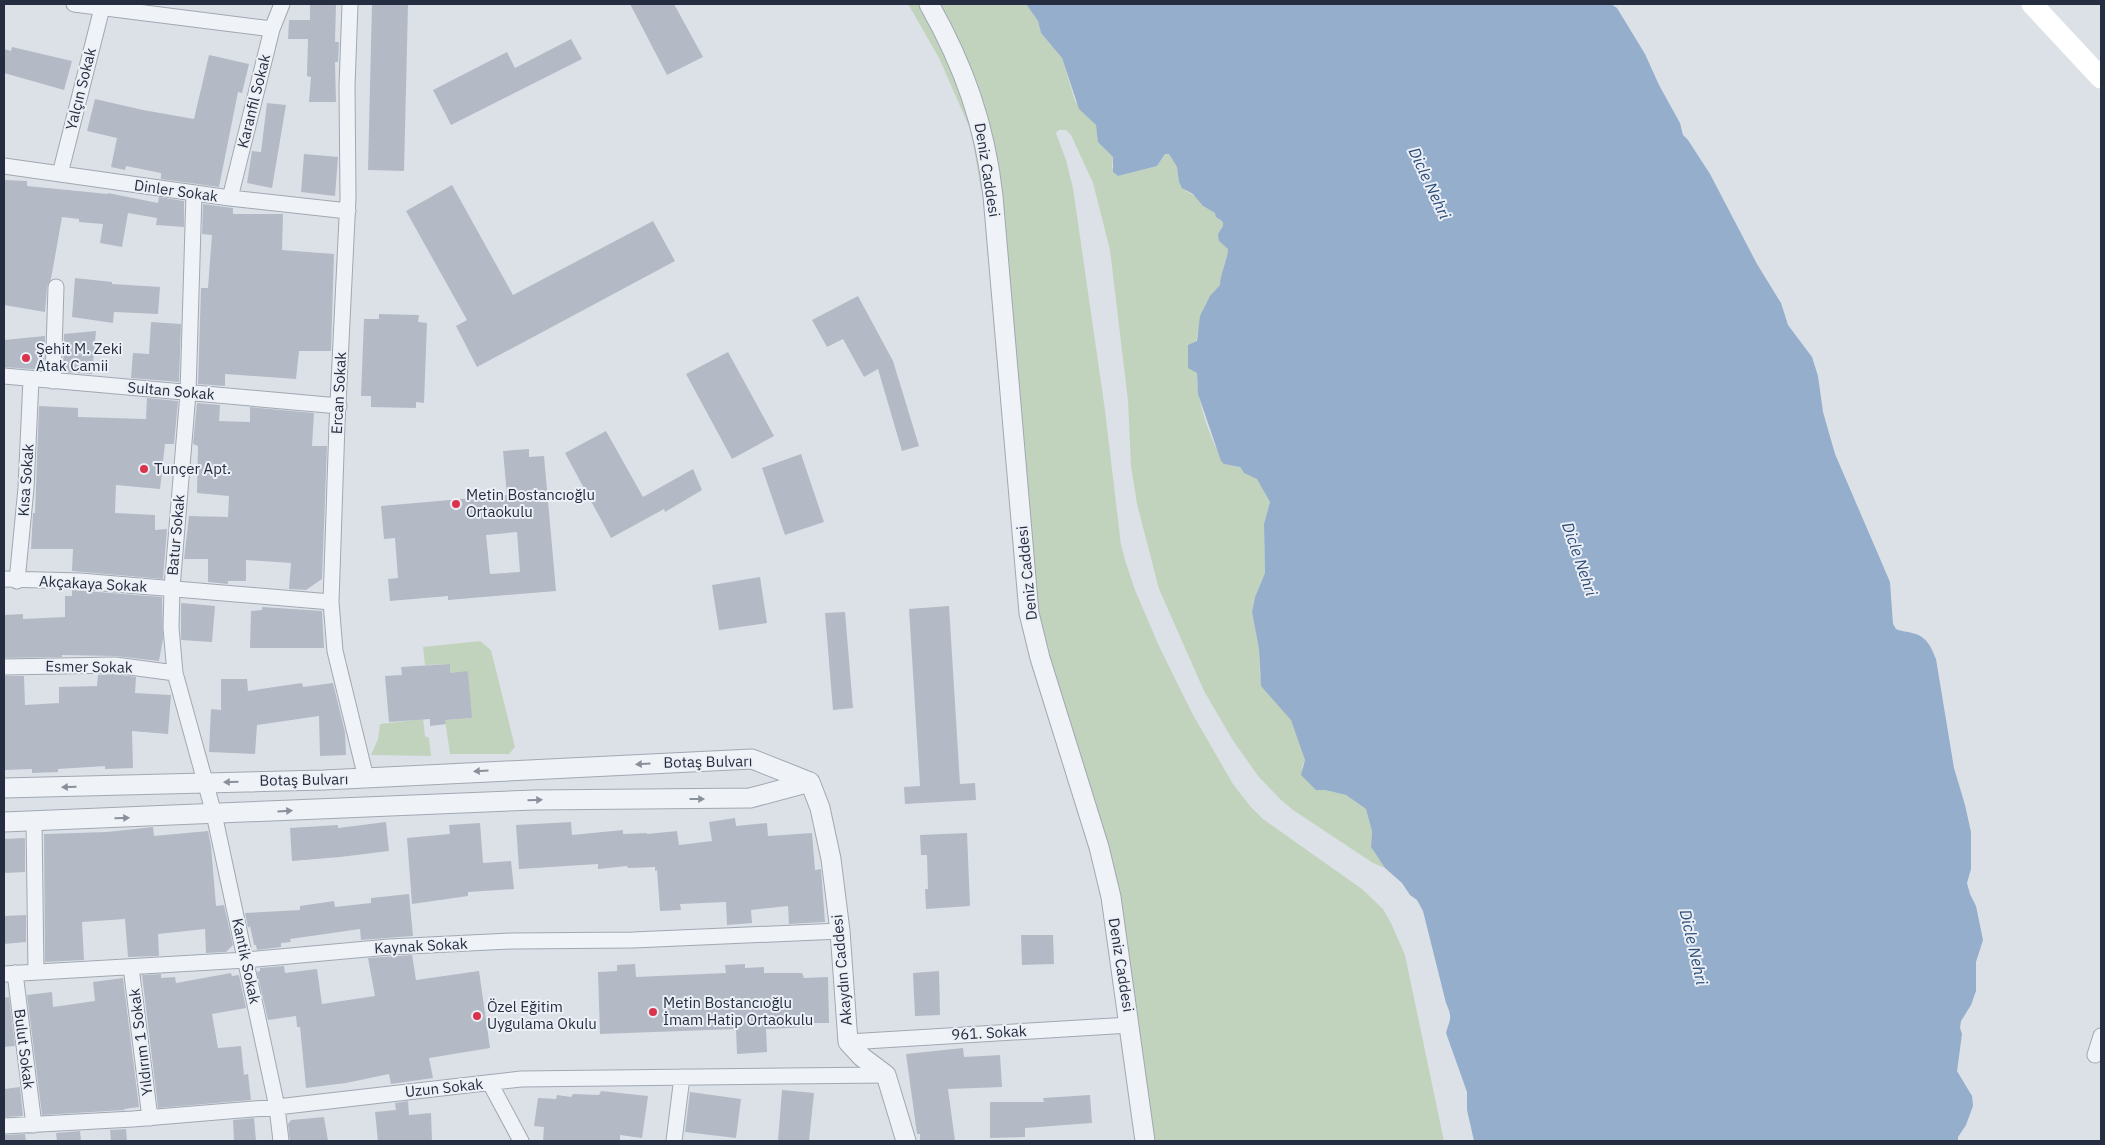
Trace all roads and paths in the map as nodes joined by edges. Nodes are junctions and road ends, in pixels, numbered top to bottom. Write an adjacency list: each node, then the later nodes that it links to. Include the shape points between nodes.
1 (74, 4): 6 (street)
2 (282, 4): 7 (street, Karanfil Sokak)
3 (350, 4): 13 (street, Ercan Sokak)
4 (929, 4): 37 (street, Deniz Caddesi, via 967,83 987,152 1029,613 1111,897)
5 (2032, 4): 8 (main road)
6 (102, 5): 7 (street); 10 (street, Yalçın Sokak)
7 (272, 28): 12 (street, Karanfil Sokak)
8 (2101, 78)
9 (4, 166): 10 (street, Dinler Sokak)
10 (60, 174): 11 (street, Dinler Sokak)
11 (194, 193): 12 (street, Dinler Sokak); 18 (street, Batur Sokak)
12 (230, 198): 13 (street, Dinler Sokak)
13 (348, 211): 19 (street, Ercan Sokak)
14 (56, 287): 17 (street)
15 (4, 376): 16 (street, Sultan Sokak)
16 (31, 379): 17 (street, Sultan Sokak); 20 (street, Kısa Sokak, via 26,488)
17 (53, 381): 18 (street, Sultan Sokak)
18 (188, 393): 19 (street, Sultan Sokak); 21 (street, Batur Sokak)
19 (339, 406): 22 (street, Ercan Sokak)
20 (11, 580): 21 (street, Akçakaya Sokak)
21 (172, 588): 22 (street, Akçakaya Sokak); 24 (street, Batur Sokak)
22 (331, 602): 25 (street, Ercan Sokak, via 334,651)
23 (4, 667): 24 (street, Esmer Sokak, via 115,665)
24 (175, 673): 26 (street, Batur Sokak)
25 (366, 778): 26 (street, Botaş Bulvarı, one-way to 26); 27 (street, Botaş Bulvarı, one-way to 25, via 752,758)
26 (205, 782): 28 (street, Botaş Bulvarı, one-way to 28); 29 (street, Kantik Sokak)
27 (810, 782): 29 (street, Botaş Bulvarı, one-way to 27, via 534,800 750,798); 32 (street, Akaydın Caddesi, via 832,859)
28 (4, 788)
29 (214, 814): 30 (street, Botaş Bulvarı, one-way to 29); 33 (street, Kantik Sokak)
30 (34, 821): 31 (street, Botaş Bulvarı); 35 (street)
31 (4, 822)
32 (840, 931): 33 (street, Kaynak Sokak, via 389,947); 39 (street, Akaydın Caddesi)
33 (246, 960): 34 (street, Kaynak Sokak); 44 (street, Kantik Sokak)
34 (131, 967): 35 (street, Kaynak Sokak); 45 (street, Yıldırım 1 Sokak)
35 (36, 972): 36 (street, Kaynak Sokak)
36 (9, 974): 46 (street, Bulut Sokak)
37 (1130, 1025): 39 (street, 961. Sokak); 52 (street, Deniz Caddesi)
38 (2101, 1036): 40 (street)
39 (848, 1042): 41 (street, Akaydın Caddesi)
40 (2095, 1055)
41 (886, 1075): 42 (street, Uzun Sokak); 51 (street)
42 (682, 1077): 43 (street, Uzun Sokak); 50 (street)
43 (490, 1083): 44 (street, Uzun Sokak); 49 (street)
44 (277, 1107): 45 (street, Uzun Sokak); 48 (street, Kantik Sokak)
45 (150, 1118): 46 (street, Uzun Sokak)
46 (34, 1125): 47 (street, Uzun Sokak)
47 (4, 1126)
48 (281, 1141)
49 (521, 1141)
50 (674, 1141)
51 (906, 1141)
52 (1145, 1141)

